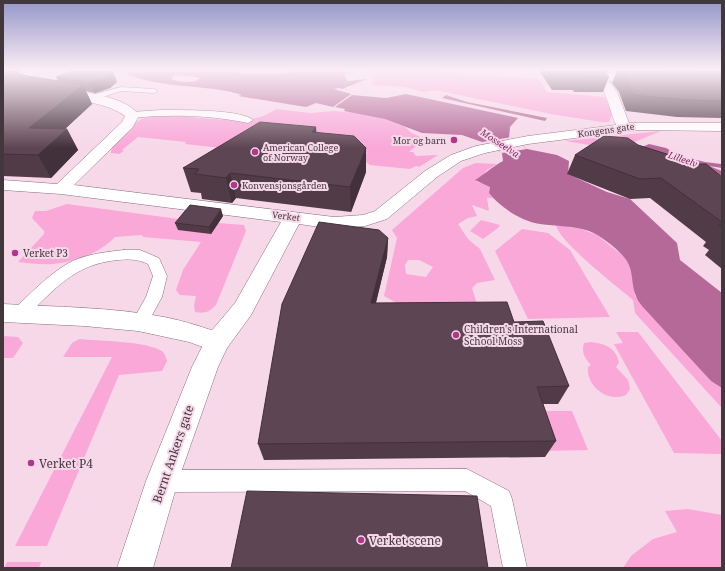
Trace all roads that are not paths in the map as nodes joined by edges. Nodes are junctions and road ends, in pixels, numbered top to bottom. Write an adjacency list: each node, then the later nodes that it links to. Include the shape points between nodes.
1 (75, 96): 4 (street)
2 (99, 96): 4 (lane)
3 (612, 96): 7 (street)
4 (91, 98): 5 (street, via 114,104)
5 (132, 115): 6 (lane, via 178,113 234,116); 13 (street, via 128,124)
6 (248, 120)
7 (624, 127): 8 (street, Kongens gate); 9 (street, Kongens gate)
8 (722, 127)
9 (546, 138): 10 (street, Kongens gate); 11 (street, via 563,145)
10 (490, 147): 14 (street, Verket, via 456,158 431,174 381,215 351,223)
11 (583, 147)
12 (3, 185): 13 (street, Verket)
13 (61, 189): 14 (street, Verket)
14 (293, 217): 17 (street, Bernt Ankers gate, via 243,309)
15 (11, 314): 16 (street, via 112,318); 16 (lane, via 74,267 118,255 141,255 154,260 160,276 154,297)
16 (140, 322): 17 (street, via 196,333)
17 (218, 342): 18 (street, Bernt Ankers gate, via 201,376)
18 (162, 481): 19 (street, Bernt Ankers gate); 20 (lane, via 467,480 501,499)
19 (135, 568)
20 (515, 568)

